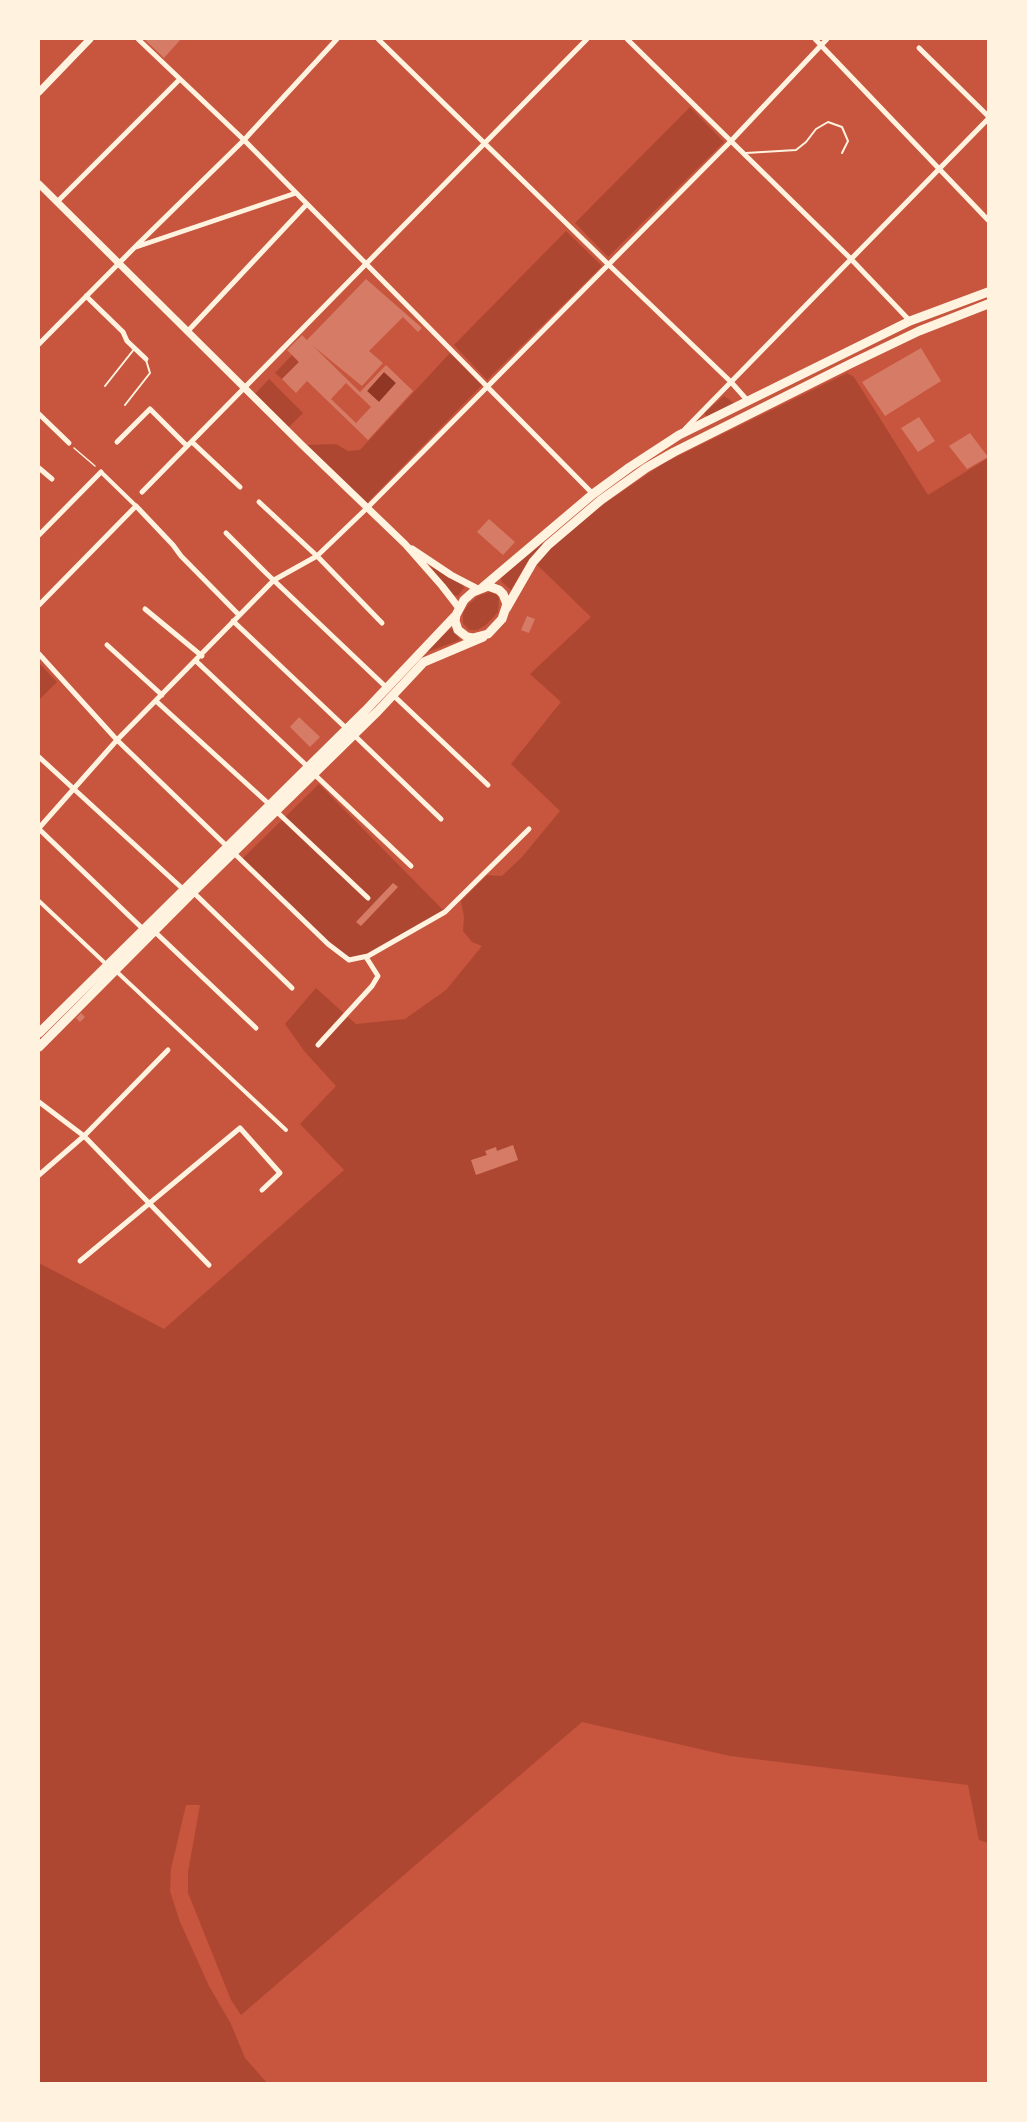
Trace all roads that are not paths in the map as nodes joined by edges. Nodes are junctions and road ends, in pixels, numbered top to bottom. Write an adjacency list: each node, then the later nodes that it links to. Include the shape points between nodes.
1 (90, 39): 12 (street)
2 (138, 39): 11 (street)
3 (337, 39): 14 (street)
4 (378, 39): 16 (street)
5 (588, 39): 16 (street)
6 (627, 39): 15 (street)
7 (814, 39): 9 (street)
8 (827, 39): 9 (street)
9 (821, 45): 15 (street); 19 (street)
10 (920, 48): 13 (street)
11 (178, 80): 14 (street); 22 (street)
12 (39, 92)
13 (988, 117): 19 (street)
14 (244, 140): 21 (street); 25 (street)
15 (731, 141): 17 (street); 29 (street)
16 (485, 144): 28 (street); 29 (street)
17 (743, 153): 18 (lane, via 796,150 828,122 842,127 848,141); 26 (street)
18 (842, 153)
19 (940, 168): 24 (street); 26 (street)
20 (39, 184): 22 (street)
21 (296, 193): 23 (street); 25 (street)
22 (57, 202): 27 (street)
23 (308, 204): 28 (street); 34 (street)
24 (988, 220)
25 (135, 247): 27 (street)
26 (850, 258): 33 (street); 38 (street)
27 (119, 264): 31 (street); 34 (street)
28 (366, 264): 40 (street); 41 (street)
29 (609, 265): 38 (street); 40 (street)
30 (988, 292): 33 (highway)
31 (86, 296): 35 (street); 36 (street)
32 (988, 304): 66 (highway, via 850,364 653,463 613,490 548,545 533,562)
33 (910, 321): 42 (highway)
34 (188, 332): 41 (street)
35 (39, 344)
36 (135, 348): 37 (street); 39 (lane)
37 (146, 359): 43 (lane, via 150,373)
38 (731, 382): 42 (street); 45 (street)
39 (105, 386)
40 (487, 386): 54 (street); 57 (street)
41 (244, 388): 48 (street); 57 (street)
42 (747, 400): 45 (highway)
43 (125, 405)
44 (39, 414): 47 (street)
45 (679, 435): 54 (highway)
46 (117, 442): 48 (street, via 150,409)
47 (69, 443)
48 (189, 444): 52 (street); 53 (street)
49 (39, 468): 51 (street)
50 (101, 472): 56 (street); 59 (street)
51 (52, 479)
52 (240, 487)
53 (142, 492)
54 (593, 494): 63 (highway)
55 (259, 502): 61 (street)
56 (136, 506): 64 (street); 68 (street)
57 (367, 508): 60 (street); 61 (street)
58 (226, 533): 62 (street)
59 (39, 534)
60 (405, 544): 63 (street, via 451,575); 67 (street, via 442,586)
61 (317, 556): 62 (street); 70 (street)
62 (274, 580): 68 (street); 76 (street)
63 (481, 588): 66 (highway, via 494,587 503,594); 67 (highway, via 464,600)
64 (39, 605)
65 (145, 609): 74 (street)
66 (506, 609): 71 (highway, via 498,625)
67 (457, 612): 71 (highway, via 455,621 462,634); 76 (highway)
68 (239, 615): 69 (street)
69 (233, 621): 74 (street); 79 (street)
70 (382, 623)
71 (483, 637): 76 (highway, via 426,660)
72 (107, 645): 77 (street)
73 (39, 654): 80 (street)
74 (202, 656): 75 (street)
75 (196, 662): 77 (street); 82 (street)
76 (390, 692): 79 (highway); 83 (street)
77 (162, 695): 78 (street)
78 (156, 701): 80 (street); 85 (street)
79 (350, 732): 82 (highway); 86 (street)
80 (117, 740): 84 (street); 89 (street)
81 (39, 757): 84 (street)
82 (311, 771): 85 (highway); 90 (street)
83 (488, 785)
84 (73, 789): 87 (street); 91 (street)
85 (273, 808): 89 (highway); 92 (street)
86 (441, 819)
87 (39, 828): 94 (street)
88 (529, 829): 96 (street, via 450,909)
89 (230, 850): 91 (highway); 96 (street, via 343,957)
90 (411, 866)
91 (189, 891): 94 (highway); 95 (highway); 98 (street)
92 (368, 898)
93 (39, 901): 97 (street)
94 (144, 930): 97 (highway)
95 (154, 931): 97 (highway); 99 (street)
96 (366, 957): 101 (street, via 378,976)
97 (112, 968): 100 (highway); 102 (highway); 105 (street)
98 (292, 988)
99 (256, 1028)
100 (39, 1033)
101 (318, 1045)
102 (39, 1047)
103 (168, 1050): 106 (street)
104 (39, 1102): 106 (street)
105 (286, 1130)
106 (84, 1136): 107 (street); 109 (street)
107 (39, 1175)
108 (262, 1190): 109 (street, via 280,1173 240,1128)
109 (150, 1203): 110 (street); 111 (street)
110 (80, 1261)
111 (209, 1266)

